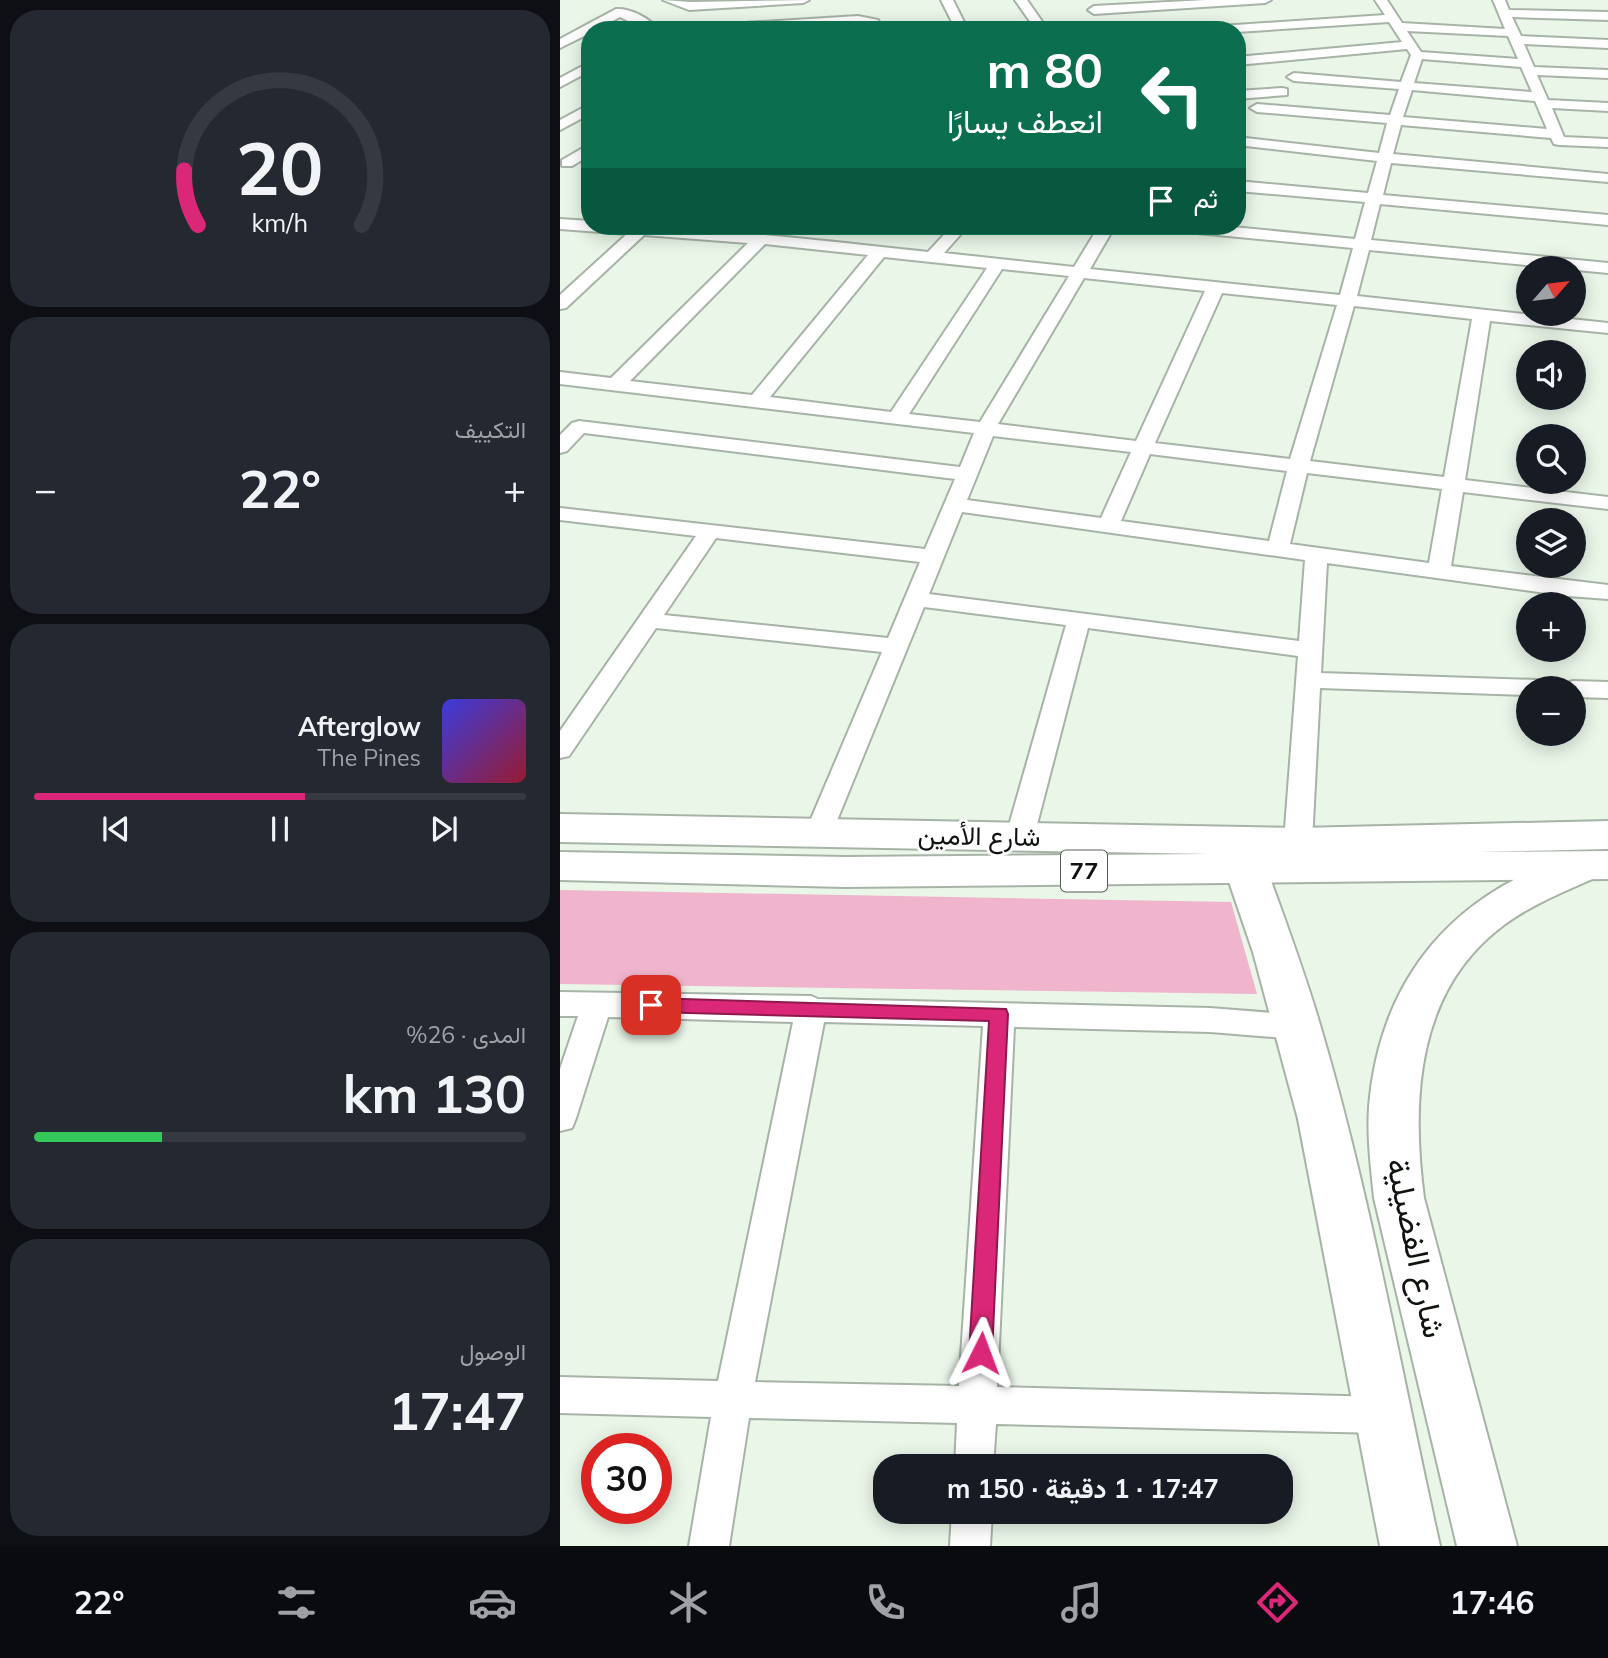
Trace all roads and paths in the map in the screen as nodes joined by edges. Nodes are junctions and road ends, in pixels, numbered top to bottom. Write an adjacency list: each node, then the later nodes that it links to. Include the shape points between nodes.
1 (668, 0): 8 (street, via 688,6)
2 (803, 0): 7 (street)
3 (947, 0): 16 (street)
4 (1021, 0): 17 (street)
5 (1265, 0): 9 (street)
6 (1381, 0): 18 (street)
7 (767, 1): 8 (street); 15 (street)
8 (710, 3)
9 (1148, 3): 11 (street)
10 (1502, 6): 12 (street); 21 (street)
11 (1094, 10)
12 (1608, 16)
13 (603, 21): 14 (street, via 620,12)
14 (641, 21)
15 (776, 21)
16 (958, 21)
17 (1036, 21)
18 (1397, 22): 19 (street); 21 (street); 25 (street)
19 (1246, 29)
20 (581, 33): 22 (street)
21 (1515, 37): 23 (street); 28 (street)
22 (560, 44): 24 (street)
23 (1608, 44)
24 (580, 46)
25 (1415, 50): 26 (street); 28 (street); 33 (street)
26 (1282, 59): 27 (street); 31 (street)
27 (1246, 61)
28 (1529, 67): 30 (street); 35 (street)
29 (581, 71): 32 (street)
30 (1608, 74)
31 (1294, 78): 33 (street); 34 (street, via 1299,86 1294,90)
32 (560, 83)
33 (1407, 86): 35 (street); 41 (street)
34 (1246, 93)
35 (1543, 100): 38 (street); 43 (street)
36 (570, 101): 37 (street)
37 (581, 104)
38 (1608, 107)
39 (1258, 108): 41 (street)
40 (581, 112): 42 (street)
41 (1395, 120): 43 (street); 47 (street)
42 (560, 126)
43 (1556, 134): 45 (street, via 1559,141)
44 (1246, 142): 47 (street)
45 (1608, 143)
46 (581, 154): 48 (street)
47 (1385, 158): 49 (street); 51 (street)
48 (568, 163)
49 (1608, 178)
50 (1246, 187): 51 (street)
51 (1373, 200): 53 (street); 64 (street)
52 (581, 212): 54 (street)
53 (1608, 220)
54 (561, 224): 55 (street)
55 (581, 226)
56 (1246, 233): 64 (street)
57 (635, 235): 72 (street)
58 (731, 235): 62 (street)
59 (818, 235): 63 (street)
60 (952, 235): 66 (street)
61 (1102, 235): 69 (street)
62 (761, 239): 63 (street); 76 (street)
63 (808, 244): 65 (street)
64 (1362, 244): 68 (street); 71 (street)
65 (879, 253): 66 (street); 77 (street)
66 (931, 258): 67 (street)
67 (997, 265): 69 (street); 78 (street)
68 (1608, 268)
69 (1079, 273): 70 (street); 79 (street)
70 (1216, 286): 71 (street); 81 (street)
71 (1347, 300): 73 (street); 82 (street)
72 (560, 304)
73 (1482, 314): 74 (street); 84 (street)
74 (1608, 328)
75 (560, 377): 76 (street)
76 (616, 384): 77 (street)
77 (757, 401): 78 (street)
78 (896, 418): 79 (street)
79 (987, 427): 81 (street); 83 (street)
80 (560, 447): 83 (street, via 579,427)
81 (1143, 448): 82 (street); 88 (street)
82 (1298, 466): 84 (street); 90 (street)
83 (968, 474): 86 (street)
84 (1454, 485): 85 (street); 93 (street)
85 (1608, 503)
86 (955, 505): 88 (street); 92 (street)
87 (560, 514): 89 (street)
88 (1108, 526): 90 (street)
89 (710, 531): 92 (street); 96 (street)
90 (1278, 549): 91 (street)
91 (1316, 554): 93 (street); 99 (street)
92 (933, 557): 95 (street)
93 (1439, 571): 94 (street)
94 (1608, 592)
95 (916, 599): 97 (street); 98 (street)
96 (649, 620): 98 (street); 104 (street)
97 (1079, 620): 99 (street); 107 (street)
98 (896, 646): 106 (street)
99 (1310, 650): 100 (street)
100 (1308, 680): 101 (street); 108 (street)
101 (1516, 687)
102 (1586, 689): 103 (street)
103 (1608, 690)
104 (560, 750)
105 (560, 828): 106 (main road, شارع الأمين / 77)
106 (819, 833): 107 (main road, شارع الأمين / 77)
107 (1020, 836): 108 (main road, شارع الأمين / 77)
108 (1301, 856): 109 (main road, شارع الأمين / 77); 111 (main road, شارع الأمين / 77)
109 (1600, 856): 127 (main road, شارع الفضيلية, via 1486,916 1440,961 1422,988 1395,1085 1393,1140 1399,1198)
110 (560, 866): 111 (main road, شارع الأمين / 77, via 845,872)
111 (1246, 870): 116 (main road)
112 (560, 1004): 113 (street)
113 (597, 1004): 114 (street); 117 (street)
114 (811, 1009): 115 (street); 119 (street)
115 (999, 1014): 116 (street); 120 (street)
116 (1299, 1027): 121 (main road, via 1329,1151)
117 (560, 1118)
118 (560, 1395): 119 (street)
119 (733, 1399): 120 (street); 124 (street)
120 (978, 1406): 121 (street); 122 (street)
121 (1381, 1415): 126 (main road)
122 (975, 1454)
123 (971, 1524): 125 (street)
124 (709, 1546)
125 (970, 1546)
126 (1410, 1546)
127 (1487, 1546)

